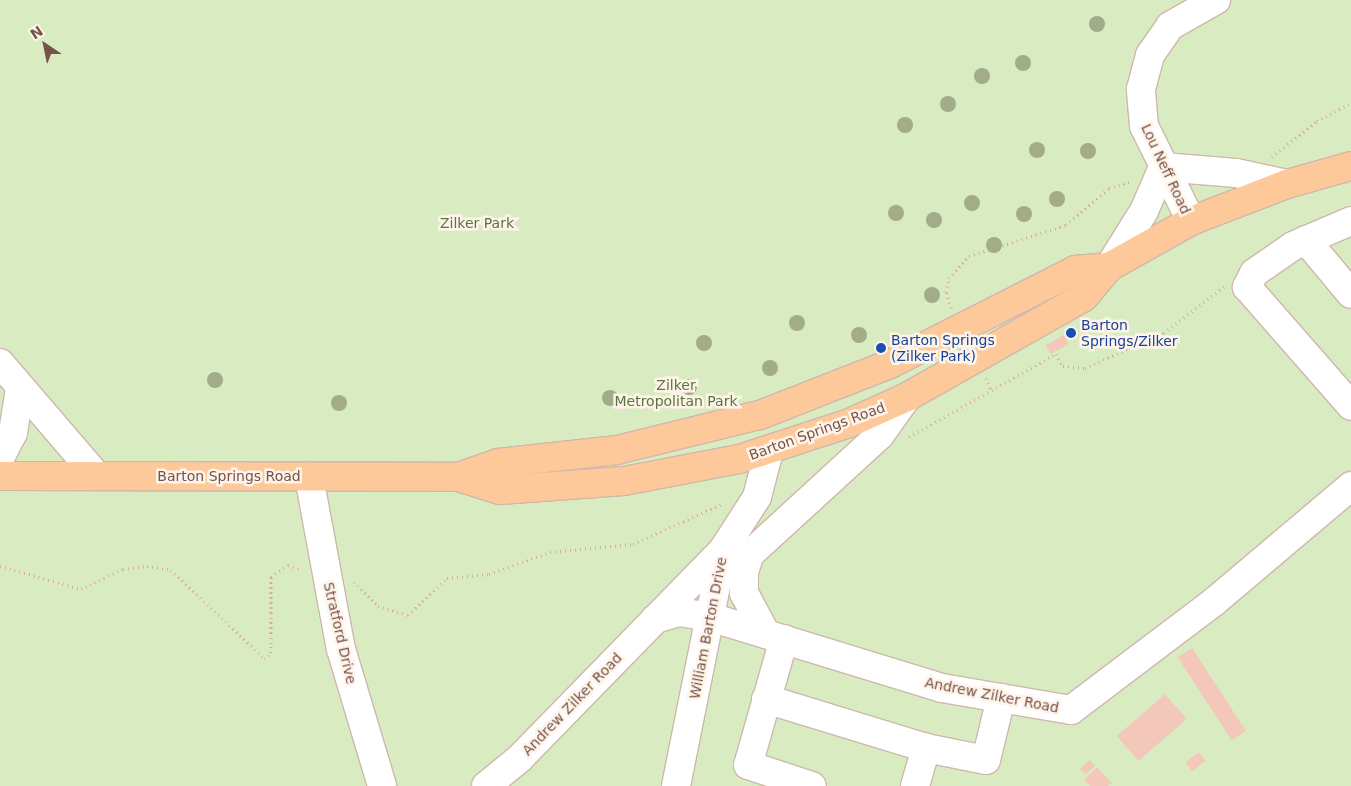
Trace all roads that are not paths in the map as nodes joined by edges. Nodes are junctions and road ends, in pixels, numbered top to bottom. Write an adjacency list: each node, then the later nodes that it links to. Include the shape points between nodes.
1 (1216, 0): 3 (street, Lou Neff Road, via 1170,26 1150,55 1141,89 1144,126)
2 (1351, 166): 4 (main road, Barton Springs Road)
3 (1163, 167): 4 (street, via 1236,173); 5 (street, Lou Neff Road); 8 (street, via 1144,211)
4 (1287, 184): 5 (main road, Barton Springs Road)
5 (1191, 221): 8 (main road, Barton Springs Road)
6 (1351, 222): 7 (street)
7 (1306, 240): 9 (street); 13 (street, via 1254,273 1247,287)
8 (1109, 267): 12 (main road, Barton Springs Road, via 1084,296); 14 (main road, Barton Springs Road, via 1075,270 890,364)
9 (1351, 294)
10 (0, 363): 11 (street)
11 (20, 388): 16 (street, via 13,433); 17 (street)
12 (907, 397): 15 (main road, Barton Springs Road); 25 (street, via 880,435 750,554 744,593)
13 (1351, 406)
14 (760, 415): 15 (main road); 20 (main road, Barton Springs Road, via 617,450 498,463)
15 (769, 450): 20 (main road, Barton Springs Road, via 678,472 570,486 500,490); 22 (street, William Barton Drive, via 757,497)
16 (0, 458)
17 (96, 475): 18 (main road, Barton Springs Road); 19 (main road, Barton Springs Road)
18 (0, 476)
19 (309, 477): 20 (main road, Barton Springs Road); 29 (street, Stratford Drive, via 341,649)
20 (458, 477)
21 (1351, 486): 26 (street, Andrew Zilker Road, via 1215,601 1071,710)
22 (723, 550): 23 (street, William Barton Drive); 24 (street, Andrew Zilker Road)
23 (710, 617): 24 (street, Andrew Zilker Road, via 679,612); 25 (street, Andrew Zilker Road); 31 (street, William Barton Drive)
24 (655, 619): 30 (street, Andrew Zilker Road, via 519,760)
25 (775, 636): 26 (street, Andrew Zilker Road, via 942,688); 27 (street)
26 (1001, 698): 28 (street, via 986,760)
27 (766, 699): 28 (street); 32 (street, via 748,766)
28 (926, 748): 33 (street)
29 (382, 786)
30 (486, 786)
31 (676, 786)
32 (812, 786)
33 (915, 786)

